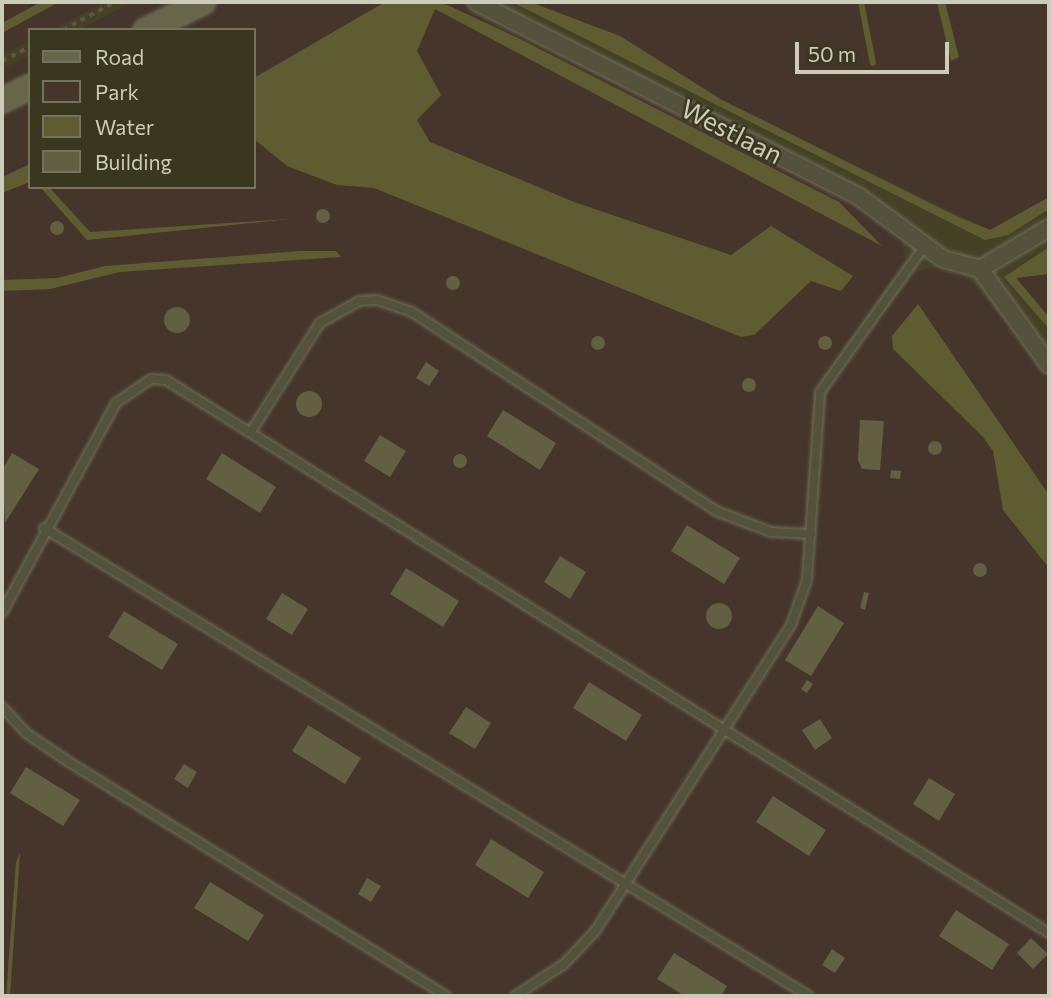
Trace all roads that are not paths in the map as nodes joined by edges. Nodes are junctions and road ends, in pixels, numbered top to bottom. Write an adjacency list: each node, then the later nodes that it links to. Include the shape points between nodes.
1 (202, 2): 3 (street)
2 (477, 2): 7 (street, Westlaan, via 858,196)
3 (149, 28)
4 (28, 87): 5 (street)
5 (2, 100)
6 (1049, 228): 8 (street)
7 (924, 247): 8 (street, Westlaan); 12 (lane, via 820,391)
8 (980, 269): 9 (street, via 995,298)
9 (1049, 365)
10 (252, 430): 11 (lane, via 192,392 151,379 116,403); 12 (lane, via 320,323 359,301 377,300 412,312 716,511 771,533); 15 (lane)
11 (44, 528): 13 (lane); 16 (lane)
12 (811, 534): 15 (lane, via 807,580 792,625)
13 (2, 613)
14 (2, 707): 18 (lane, via 26,733 69,762)
15 (725, 729): 16 (lane); 17 (lane)
16 (626, 886): 19 (lane, via 564,964); 20 (lane)
17 (1049, 933)
18 (446, 996)
19 (515, 996)
20 (809, 996)

